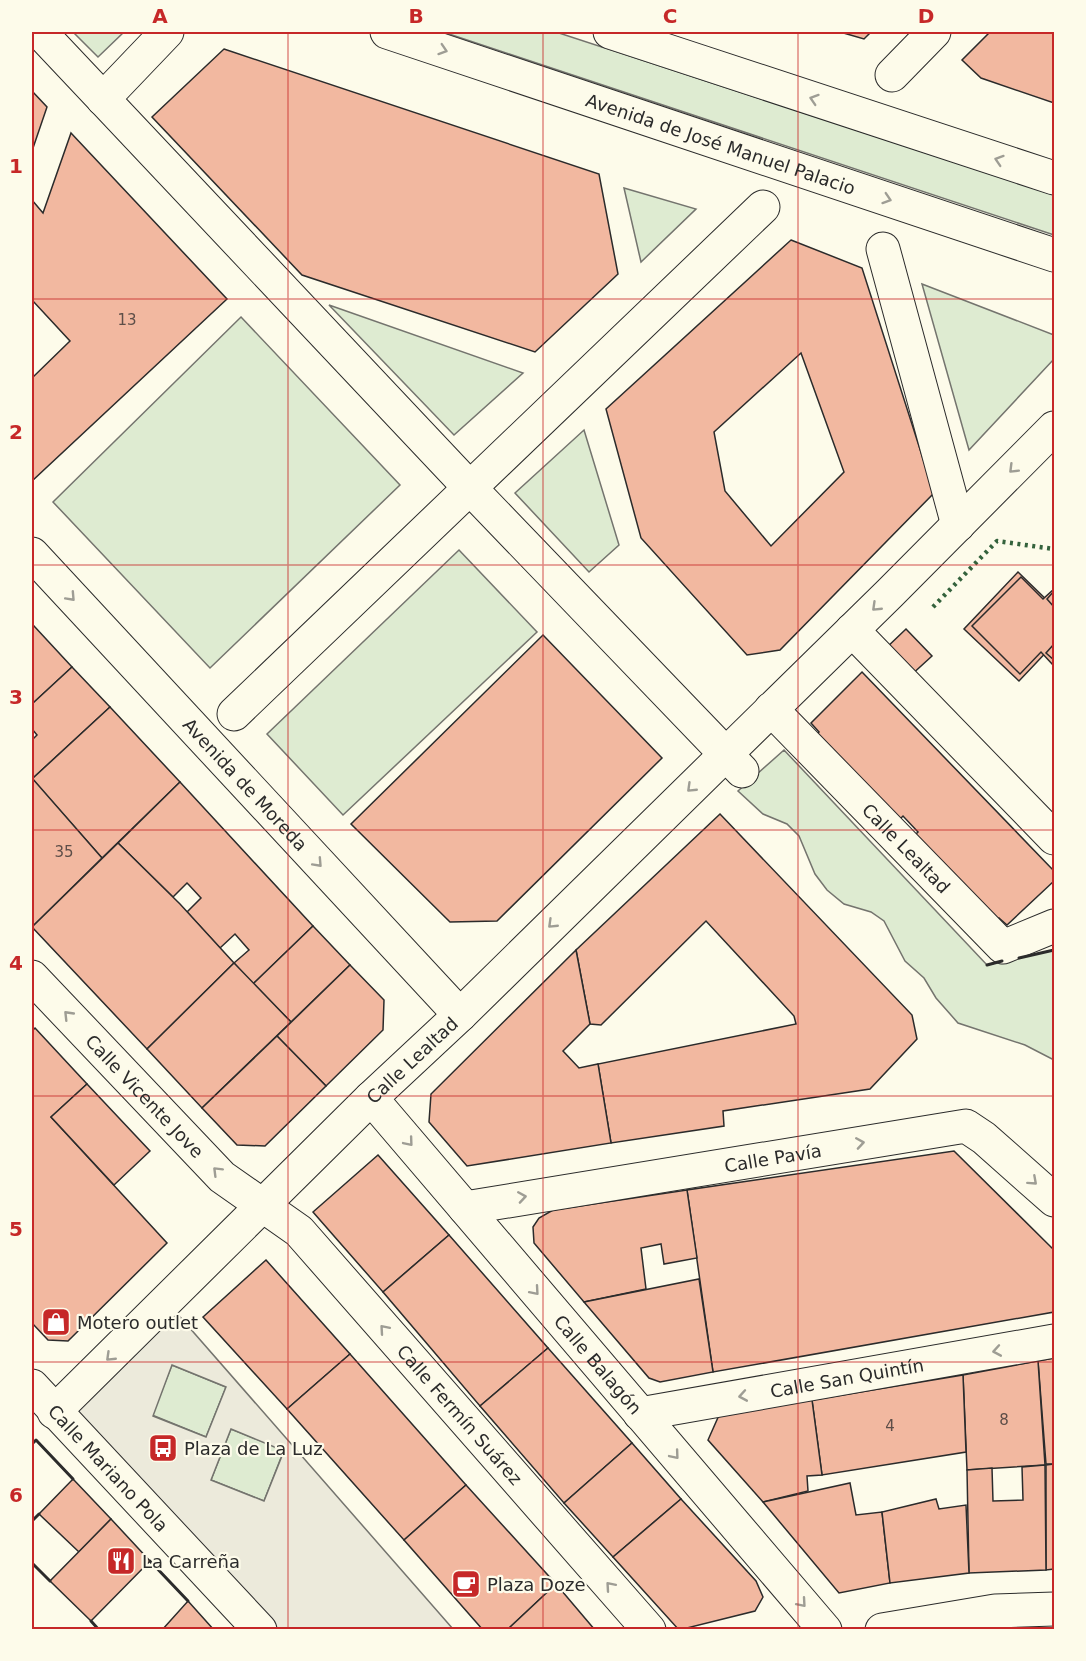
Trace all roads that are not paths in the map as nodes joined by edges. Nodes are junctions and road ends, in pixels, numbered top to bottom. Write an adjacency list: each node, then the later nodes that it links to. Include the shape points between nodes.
1 (40, 32): 7 (street)
2 (167, 32): 7 (street)
3 (387, 32): 11 (street, Avenida de José Manuel Palacio, one-way to 11)
4 (610, 32): 8 (street, one-way to 4)
5 (934, 32): 6 (street)
6 (892, 75)
7 (103, 99): 13 (street)
8 (1054, 178)
9 (763, 207): 13 (street)
10 (883, 249): 14 (street)
11 (1054, 255)
12 (1054, 428): 14 (street, Calle Lealtad, one-way to 14)
13 (469, 487): 18 (street); 19 (street)
14 (958, 525): 16 (street, Calle Lealtad, one-way to 16)
15 (32, 554): 23 (street, Avenida de Moreda, one-way to 23)
16 (852, 630): 17 (street, Calle Lealtad); 20 (street)
17 (771, 710): 19 (street, Calle Lealtad); 21 (street, Calle Lealtad, via 1003,947)
18 (234, 714)
19 (734, 763): 23 (street, Calle Lealtad, one-way to 23)
20 (1054, 838)
21 (1054, 926)
22 (32, 977): 26 (street, Calle Vicente Jove, one-way to 22, via 222,1177)
23 (459, 1015): 24 (street, Calle Lealtad)
24 (371, 1098): 26 (street, Calle Lealtad); 27 (street, Calle Balagón, one-way to 27)
25 (1054, 1200): 27 (street, Calle Pavía, one-way to 25, via 966,1126)
26 (264, 1206): 30 (street, Calle Lealtad, one-way to 30); 34 (street, Calle Fermín Suárez, one-way to 26, via 299,1231)
27 (465, 1208): 31 (street, Calle Balagón, one-way to 31)
28 (1054, 1341): 31 (street, Calle San Quintín, one-way to 31)
29 (32, 1386): 30 (street, Calle Mariano Pola)
30 (54, 1412): 33 (street, Calle Mariano Pola)
31 (640, 1414): 35 (street, Calle Balagón, one-way to 35)
32 (1054, 1609): 36 (street, via 995,1611)
33 (260, 1629)
34 (649, 1629)
35 (825, 1629)
36 (882, 1629)

